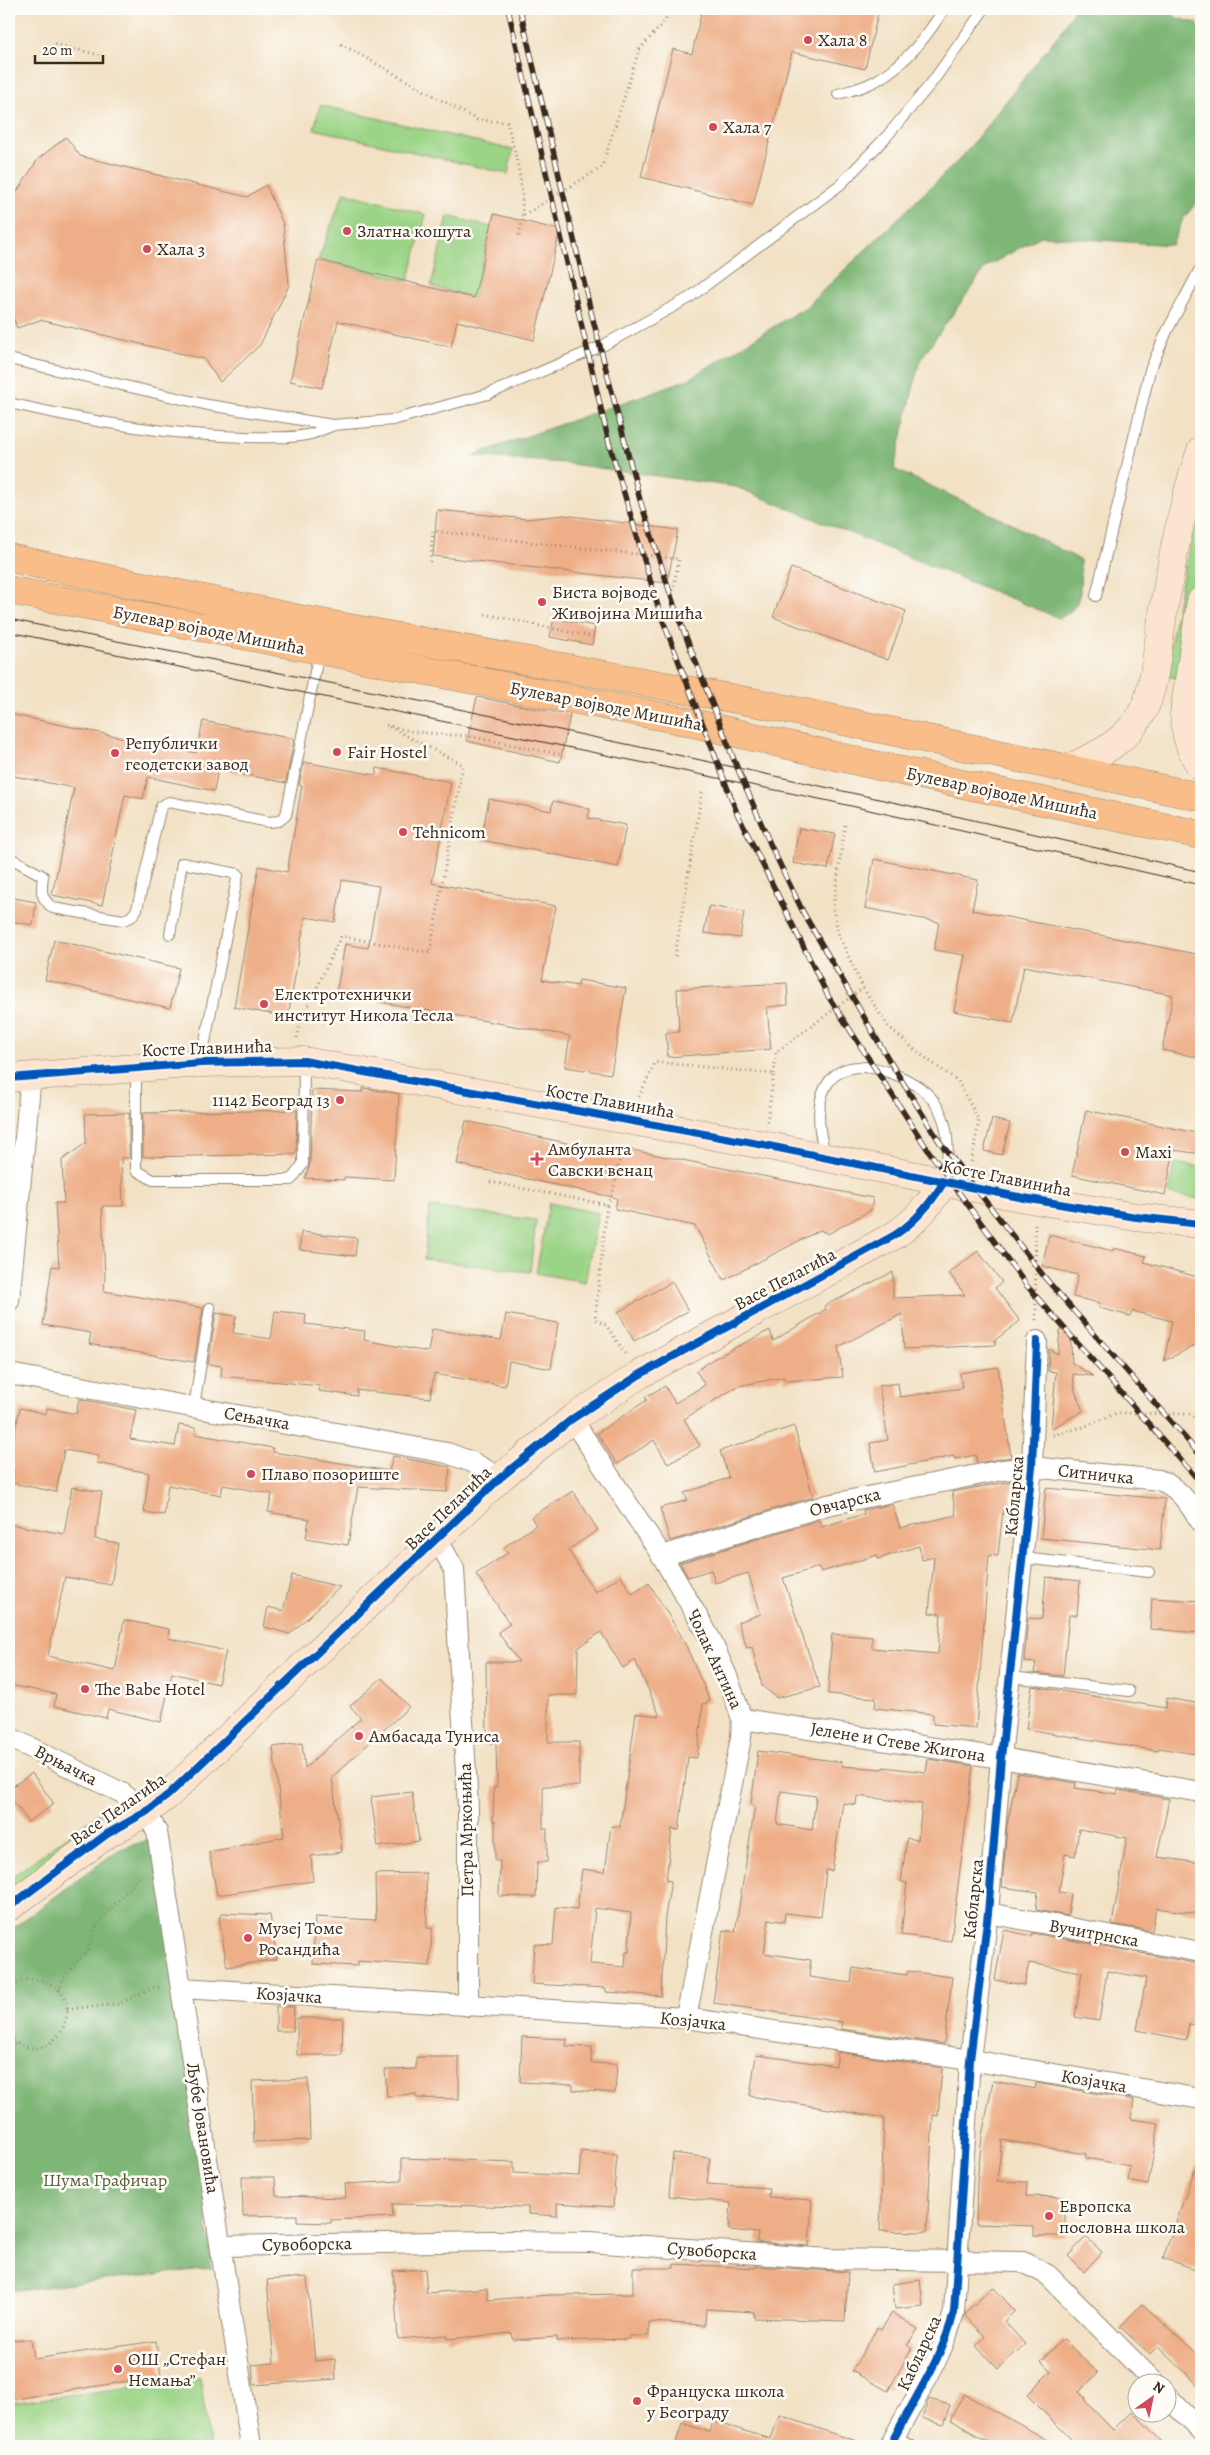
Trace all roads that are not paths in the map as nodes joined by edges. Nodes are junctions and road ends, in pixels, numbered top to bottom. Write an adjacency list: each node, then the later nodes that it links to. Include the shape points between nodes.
1 (944, 9): 3 (lane, via 906,59 869,84)
2 (984, 9): 7 (lane, via 933,81 842,184 689,298 602,346 488,394 393,420)
3 (838, 94)
4 (1201, 267): 11 (lane, via 1150,370)
5 (9, 359): 7 (lane, via 208,405)
6 (9, 403): 7 (lane, via 178,433 299,436)
7 (333, 425)
8 (1201, 451): 15 (street, via 1173,552 1144,709 1112,747)
9 (9, 558): 15 (main road, Булевар војводе Мишића, via 304,620 754,703)
10 (9, 590): 13 (main road, Булевар војводе Мишића)
11 (1096, 596)
12 (1201, 601): 14 (street, via 1184,714 1191,751)
13 (319, 651): 17 (main road, Булевар војводе Мишића, via 680,720); 18 (lane, via 286,815 279,821 269,822 170,802 161,806 138,909 132,917 123,920 53,908 44,902 41,894 43,876)
14 (1201, 767)
15 (1069, 768): 16 (main road, Булевар војводе Мишића)
16 (1201, 797)
17 (1201, 835)
18 (9, 857)
19 (170, 934): 21 (lane, via 182,863 238,874)
20 (304, 1061): 21 (street, Косте Главинића); 22 (lane, via 303,1164 291,1180 153,1180 136,1170); 24 (street, Косте Главинића)
21 (201, 1063): 22 (street, Косте Главинића)
22 (136, 1066): 23 (street, Косте Главинића)
23 (20, 1077): 27 (street)
24 (826, 1157): 25 (street, Косте Главинића); 25 (lane, via 819,1134 822,1090 828,1080 839,1073 853,1068 873,1068 910,1081 935,1103 946,1130 948,1164)
25 (944, 1182): 26 (street, Косте Главинића, via 1136,1217); 32 (street, Васе Пелагића, via 914,1222 895,1235 639,1375)
26 (1201, 1224)
27 (9, 1301)
28 (210, 1308): 31 (lane)
29 (1037, 1341): 33 (street, Кабларска)
30 (9, 1374): 31 (street, Сењачка)
31 (194, 1406): 34 (street, Сењачка, via 447,1453 472,1462)
32 (572, 1419): 34 (street, Васе Пелагића); 37 (street, Чолак Антина)
33 (1032, 1467): 35 (street, Ситничка, via 1159,1480 1183,1494); 37 (street, Овчарска, via 966,1476 827,1505); 38 (street, Кабларска)
34 (500, 1478): 36 (street, Васе Пелагића)
35 (1201, 1522)
36 (435, 1541): 46 (street, Васе Пелагића, via 194,1772); 51 (street, Петра Мркоњића, via 454,1569 468,1808)
37 (662, 1556): 42 (street, Чолак Антина, via 710,1638)
38 (1023, 1558): 39 (lane); 40 (street, Кабларска)
39 (1149, 1572)
40 (1011, 1677): 41 (lane); 44 (street, Кабларска)
41 (1129, 1691)
42 (742, 1719): 44 (street, Јелене и Стеве Жигона); 52 (street, Чолак Антина)
43 (9, 1737): 46 (street, Врњачка, via 122,1793)
44 (1001, 1758): 45 (street, Јелене и Стеве Жигона); 48 (street, Кабларска)
45 (1201, 1792)
46 (146, 1812): 47 (street, Васе Пелагића, via 107,1834); 50 (street, Љубе Јовановића, via 158,1832 162,1852)
47 (9, 1907)
48 (988, 1913): 49 (street, Вучитрнска); 53 (street, Кабларска)
49 (1201, 1952)
50 (181, 1988): 51 (street, Козјачка); 55 (street, Љубе Јовановића)
51 (468, 2006): 52 (street, Козјачка)
52 (686, 2018): 53 (street, Козјачка)
53 (970, 2060): 54 (street, Козјачка); 56 (street, Кабларска)
54 (1201, 2099)
55 (222, 2246): 56 (street, Сувоборска, via 590,2242 828,2259); 61 (street, Љубе Јовановића)
56 (957, 2260): 57 (street, Сувоборска, via 1012,2260 1036,2267 1048,2275); 60 (street, Кабларска, via 955,2307 949,2330)
57 (1144, 2372)
58 (1178, 2407): 59 (street)
59 (1201, 2431)
60 (898, 2443)
61 (251, 2446)

